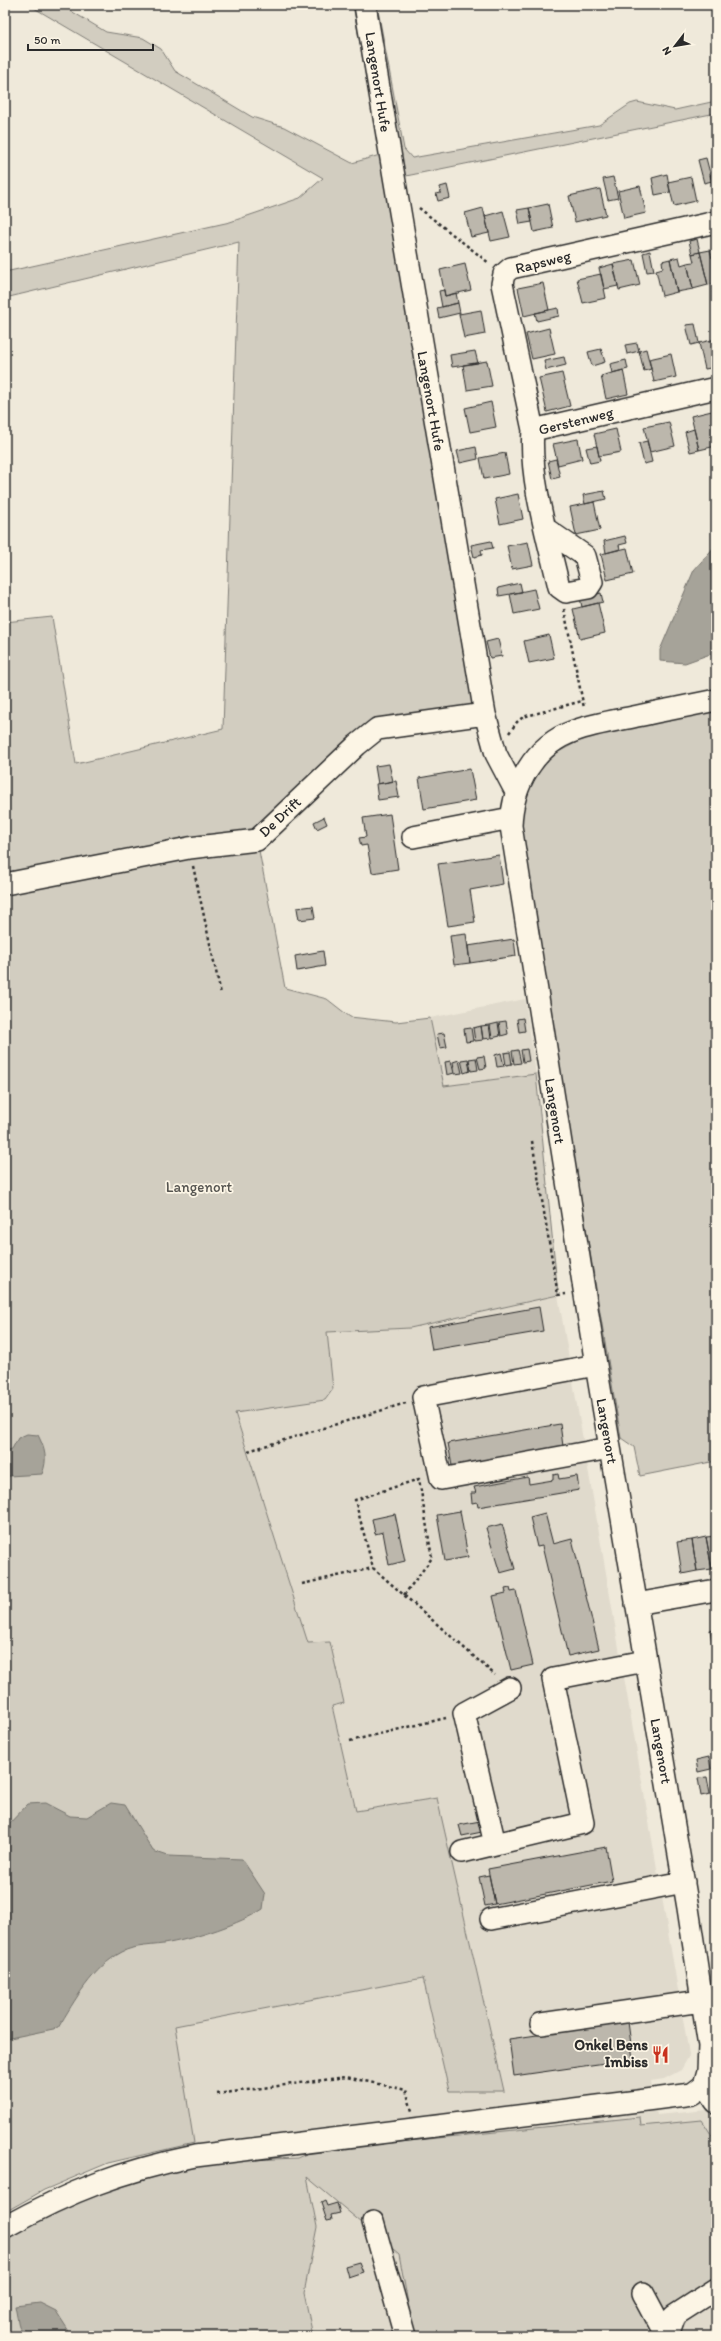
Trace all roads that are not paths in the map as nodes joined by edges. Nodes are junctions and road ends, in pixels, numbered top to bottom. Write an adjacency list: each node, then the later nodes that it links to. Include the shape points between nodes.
1 (365, 5): 7 (street, Langenort Hufe)
2 (716, 222): 4 (street, Rapsweg, via 511,268 504,274 502,284)
3 (716, 388): 4 (street, Gerstenweg)
4 (532, 430): 5 (street, Gerstenweg, via 531,453)
5 (546, 530): 5 (street, Gerstenweg, via 559,587 566,592 588,588 592,582 585,556)
6 (716, 700): 8 (street, via 572,731 534,759)
7 (485, 714): 8 (street, Langenort Hufe, via 496,754); 11 (street, De Drift, via 377,729 257,840 189,848)
8 (519, 785): 9 (street, Langenort)
9 (511, 818): 10 (street); 12 (street, Langenort, via 514,857)
10 (413, 837)
11 (5, 884)
12 (596, 1365): 13 (street, Langenort); 13 (street, via 423,1397 442,1479)
13 (610, 1448): 15 (street, Langenort)
14 (716, 1590): 15 (street)
15 (636, 1604): 16 (street, Langenort)
16 (645, 1661): 18 (street, via 553,1679 583,1822); 20 (street, Langenort)
17 (510, 1688): 18 (street, via 464,1713)
18 (495, 1844): 19 (street)
19 (462, 1852)
20 (684, 1882): 21 (street); 22 (street, Langenort)
21 (491, 1919)
22 (702, 2001): 23 (street); 24 (street, Langenort, via 709,2046)
23 (541, 2024)
24 (710, 2086): 25 (street); 27 (street, via 692,2094 195,2156 107,2178 75,2191)
25 (716, 2102)
26 (373, 2222): 30 (street)
27 (5, 2228)
28 (716, 2289): 31 (street, via 674,2316)
29 (644, 2293): 31 (street)
30 (405, 2336)
31 (667, 2336)

